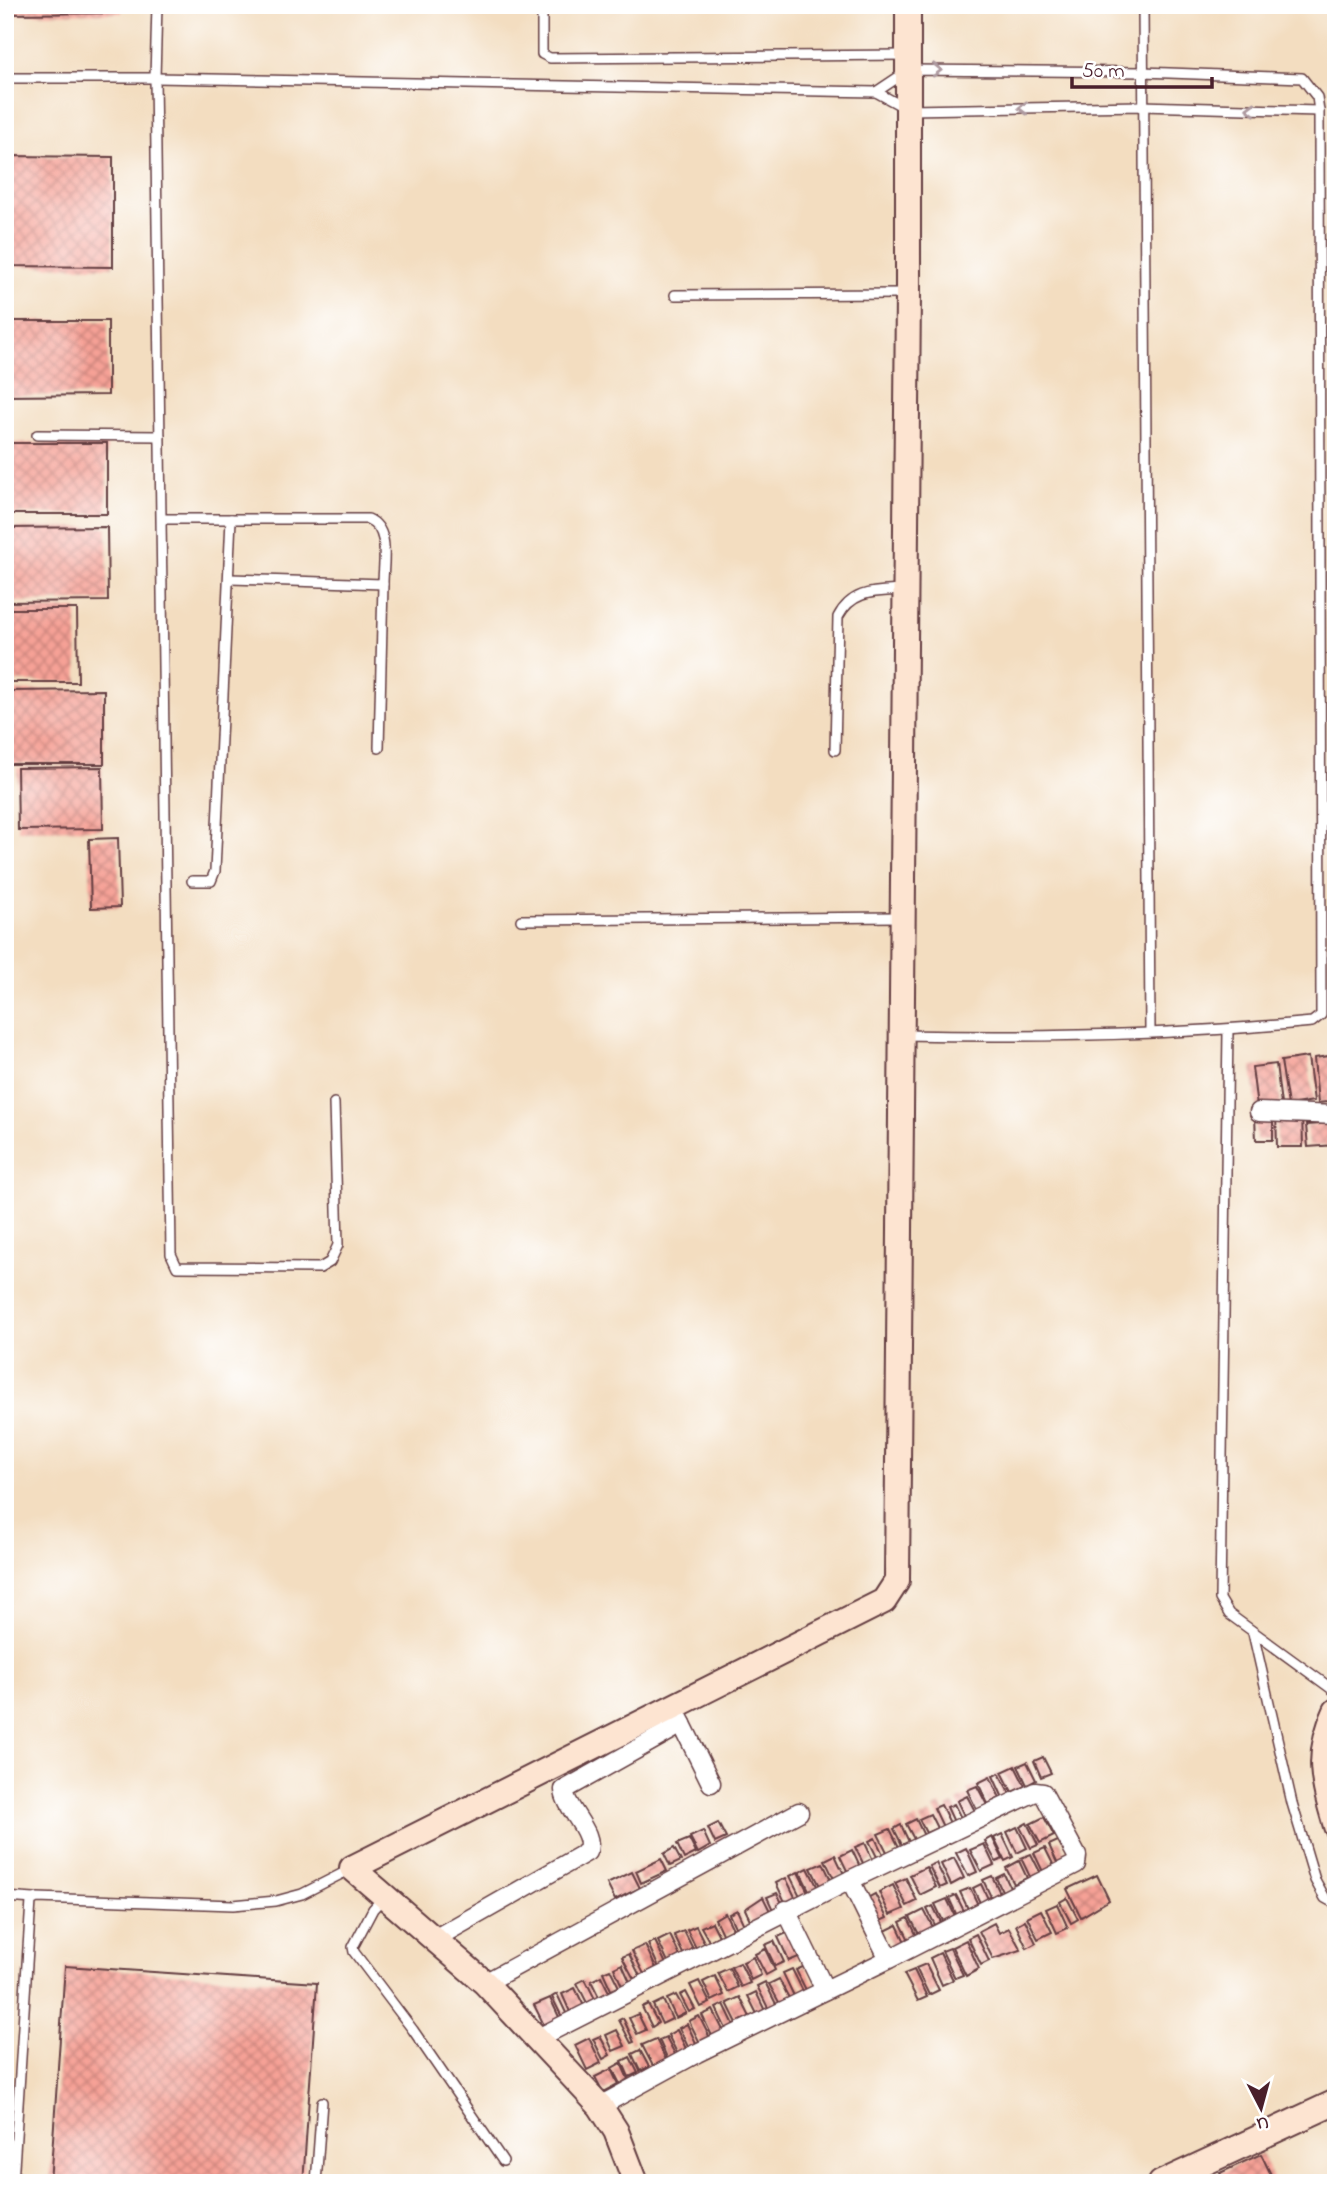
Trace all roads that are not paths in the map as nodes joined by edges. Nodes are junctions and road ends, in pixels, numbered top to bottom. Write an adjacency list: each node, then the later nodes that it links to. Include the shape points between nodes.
1 (157, 5): 8 (lane)
2 (542, 5): 5 (lane, via 542,54 550,58)
3 (908, 5): 5 (street)
4 (1143, 5): 6 (lane)
5 (908, 62): 6 (lane, one-way to 6); 9 (lane); 11 (street)
6 (1143, 72): 10 (lane); 12 (lane, via 1302,78 1317,96)
7 (5, 78): 8 (lane)
8 (155, 78): 9 (lane); 16 (lane)
9 (876, 92): 11 (lane)
10 (1142, 106): 11 (lane, one-way to 11); 12 (lane, one-way to 10); 30 (lane)
11 (909, 110): 13 (street)
12 (1319, 111): 24 (lane)
13 (908, 294): 14 (lane); 21 (street)
14 (675, 295)
15 (37, 435): 16 (lane)
16 (160, 436): 17 (lane)
17 (162, 519): 18 (lane); 32 (lane, via 171,1254 177,1267 320,1268 330,1262 338,1245)
18 (231, 519): 19 (lane); 20 (lane, via 352,518 378,523 383,534)
19 (230, 579): 20 (lane); 26 (lane, via 215,871 211,881)
20 (383, 584): 22 (lane)
21 (906, 590): 23 (lane, via 855,596 838,617); 27 (street)
22 (379, 748)
23 (835, 750)
24 (1323, 818): 25 (lane); 29 (lane, via 1321,1015 1312,1022)
25 (1336, 818)
26 (192, 881)
27 (901, 917): 28 (lane); 31 (street)
28 (521, 920)
29 (1228, 1030): 30 (lane); 35 (lane, via 1220,1599 1226,1611)
30 (1150, 1031): 31 (lane, via 1018,1037)
31 (900, 1035): 38 (street, via 898,1581 884,1601)
32 (334, 1103)
33 (1259, 1112): 34 (street)
34 (1336, 1115)
35 (1253, 1633): 36 (lane); 48 (lane, via 1292,1803 1315,1880 1325,1898)
36 (1336, 1692)
37 (1336, 1711): 40 (street, via 1322,1758)
38 (677, 1715): 39 (street); 43 (street); 50 (street, via 564,1790 589,1839 587,1852)
39 (711, 1783)
40 (1332, 1799): 42 (street)
41 (799, 1812): 52 (street)
42 (1336, 1826)
43 (352, 1868): 46 (street); 47 (lane, via 302,1894 265,1902)
44 (850, 1880): 49 (street); 51 (street); 51 (street, via 1035,1792 1048,1798 1077,1856 1072,1868)
45 (5, 1897): 47 (lane)
46 (384, 1898): 50 (street); 58 (lane, via 373,1909 354,1952)
47 (34, 1899): 60 (lane, via 29,1910)
48 (1336, 1904)
49 (786, 1910): 53 (street); 54 (street)
50 (436, 1938): 52 (street)
51 (889, 1959): 53 (street)
52 (485, 1983): 54 (street)
53 (825, 1990): 57 (street)
54 (536, 2039): 57 (street)
55 (322, 2102): 61 (lane)
56 (1336, 2102): 59 (street)
57 (600, 2106): 62 (street)
58 (503, 2161)
59 (1202, 2173): 63 (street)
60 (13, 2183)
61 (316, 2183)
62 (636, 2183)
63 (1161, 2183)

